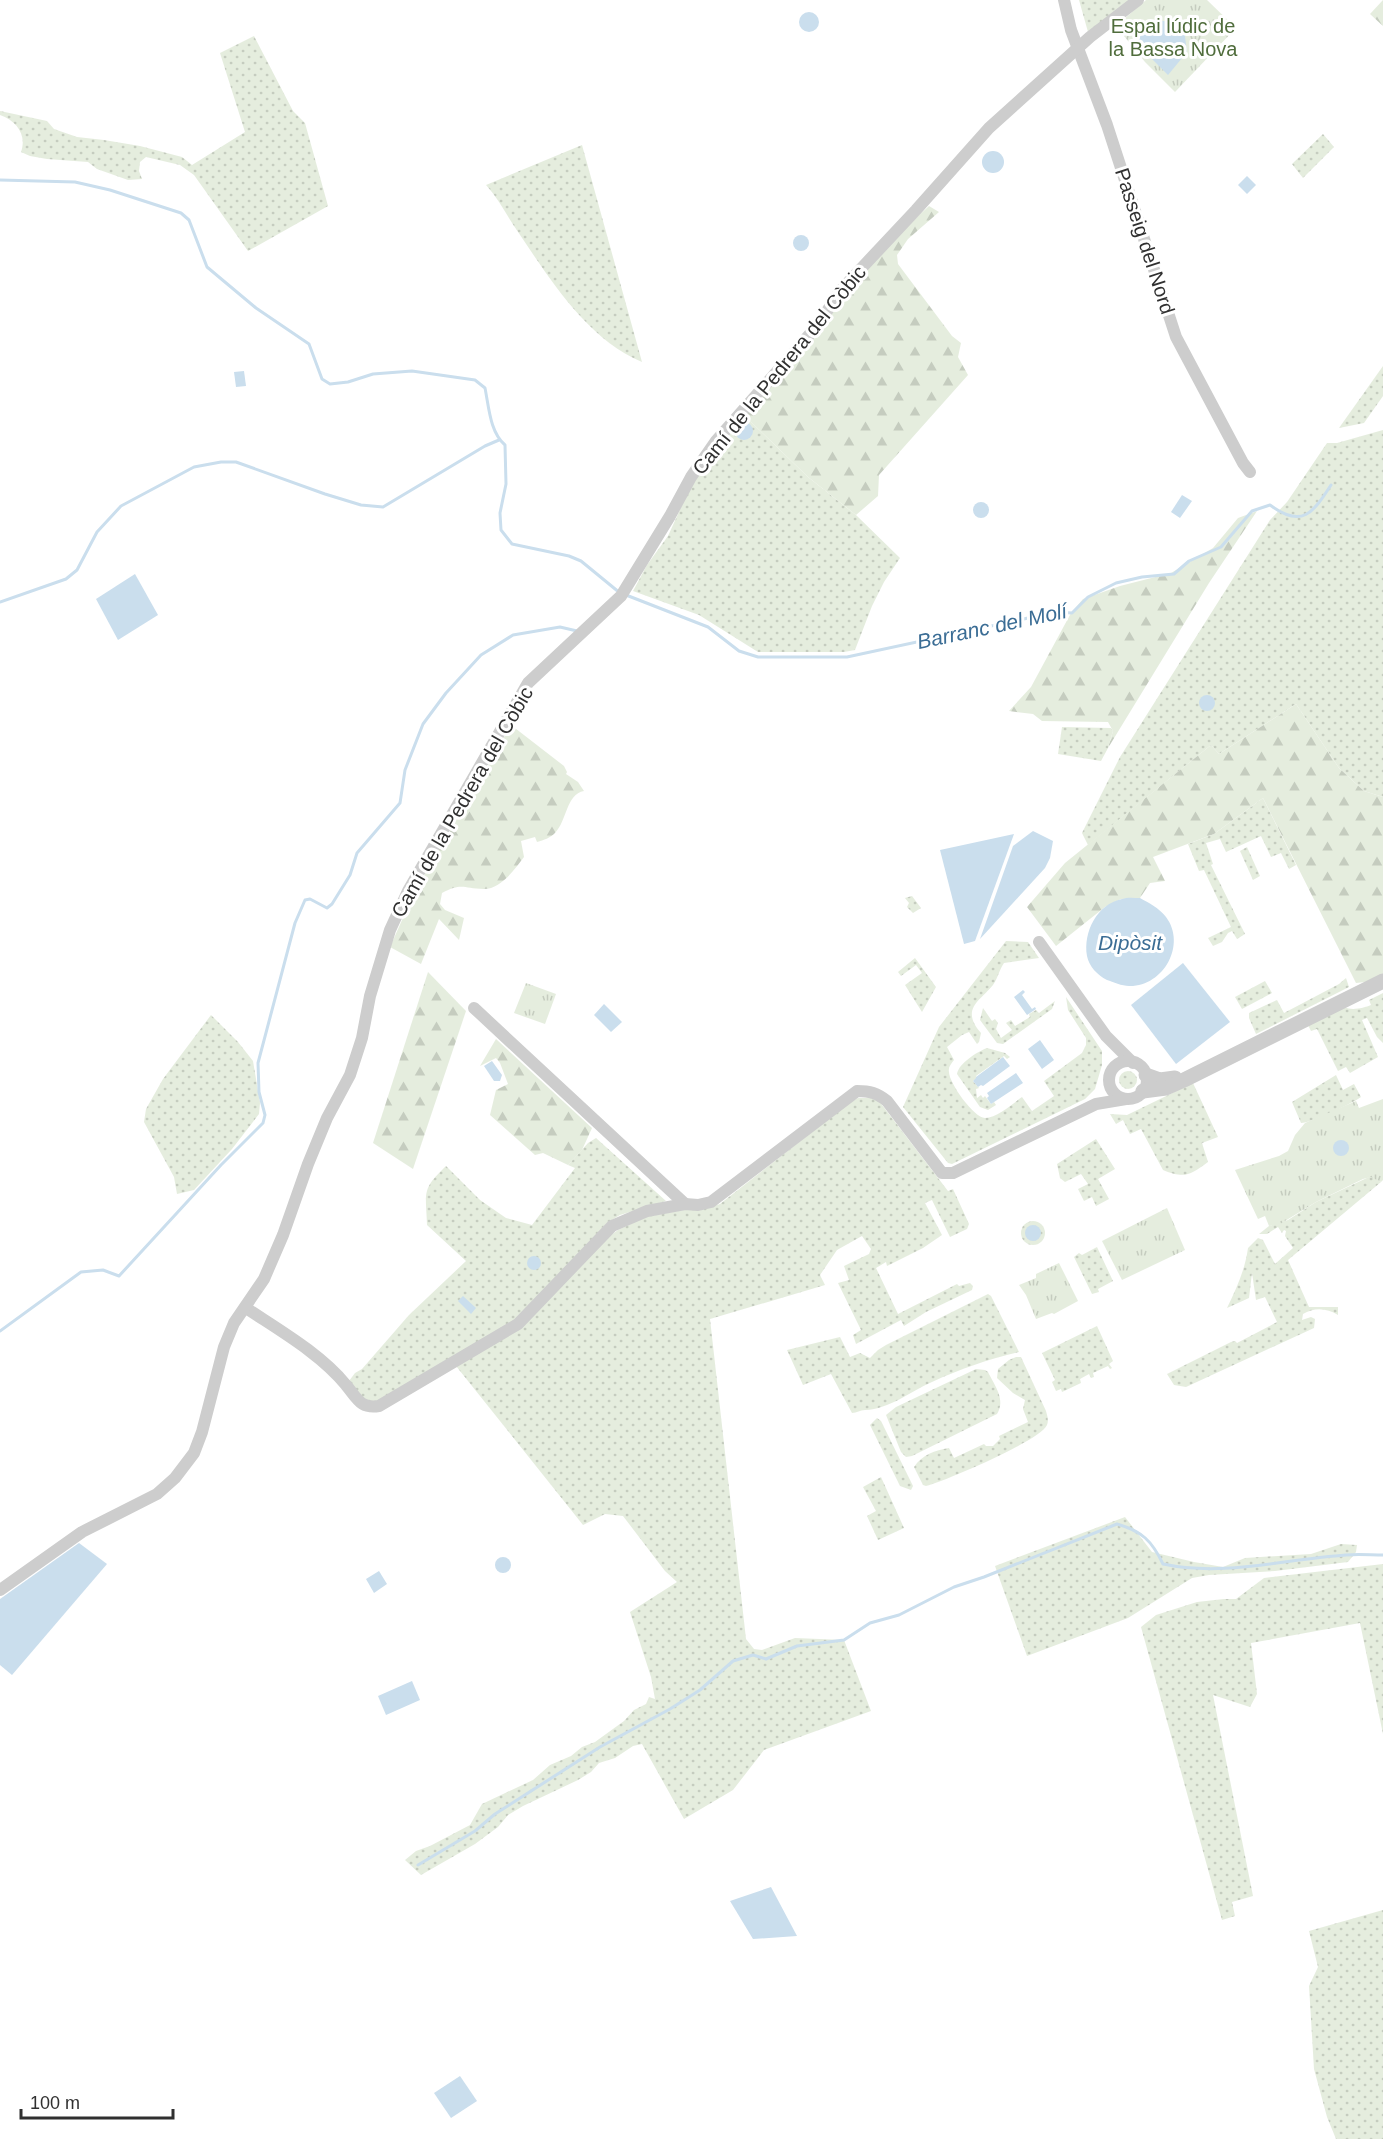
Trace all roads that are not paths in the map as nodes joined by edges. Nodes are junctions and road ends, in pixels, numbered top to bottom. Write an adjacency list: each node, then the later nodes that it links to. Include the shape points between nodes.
1 (1064, 0): 3 (street, Passeig del Nord)
2 (1138, 0): 3 (street, Camí de la Pedrera del Còbic)
3 (1078, 48): 4 (street, Passeig del Nord, via 1176,337); 18 (street, Camí de la Pedrera del Còbic, via 989,128 841,290 818,326 716,441 621,596 528,684 408,891 390,930 350,1075 323,1127 264,1279)
4 (1250, 472)
5 (1039, 942): 8 (street)
6 (1383, 981): 12 (street)
7 (474, 1008): 17 (street)
8 (1106, 1036): 9 (street); 10 (street)
9 (1133, 1063): 10 (street, via 1124,1062); 11 (street)
10 (1114, 1068): 13 (street)
11 (1146, 1075): 12 (street, via 1160,1080); 14 (street)
12 (1190, 1076): 14 (street, via 1166,1088)
13 (1109, 1083): 15 (street, via 1115,1094); 16 (street)
14 (1143, 1091): 15 (street)
15 (1126, 1099): 16 (street)
16 (1096, 1104): 17 (street, via 953,1173 942,1173 887,1101 879,1094 857,1091 711,1202)
17 (685, 1204): 18 (street, via 646,1211 612,1226 518,1324 379,1406 360,1403 330,1368)
18 (246, 1308): 19 (street, Camí de la Pedrera del Còbic, via 234,1323 224,1347 194,1453 175,1478 157,1494 82,1532)
19 (0, 1590)

